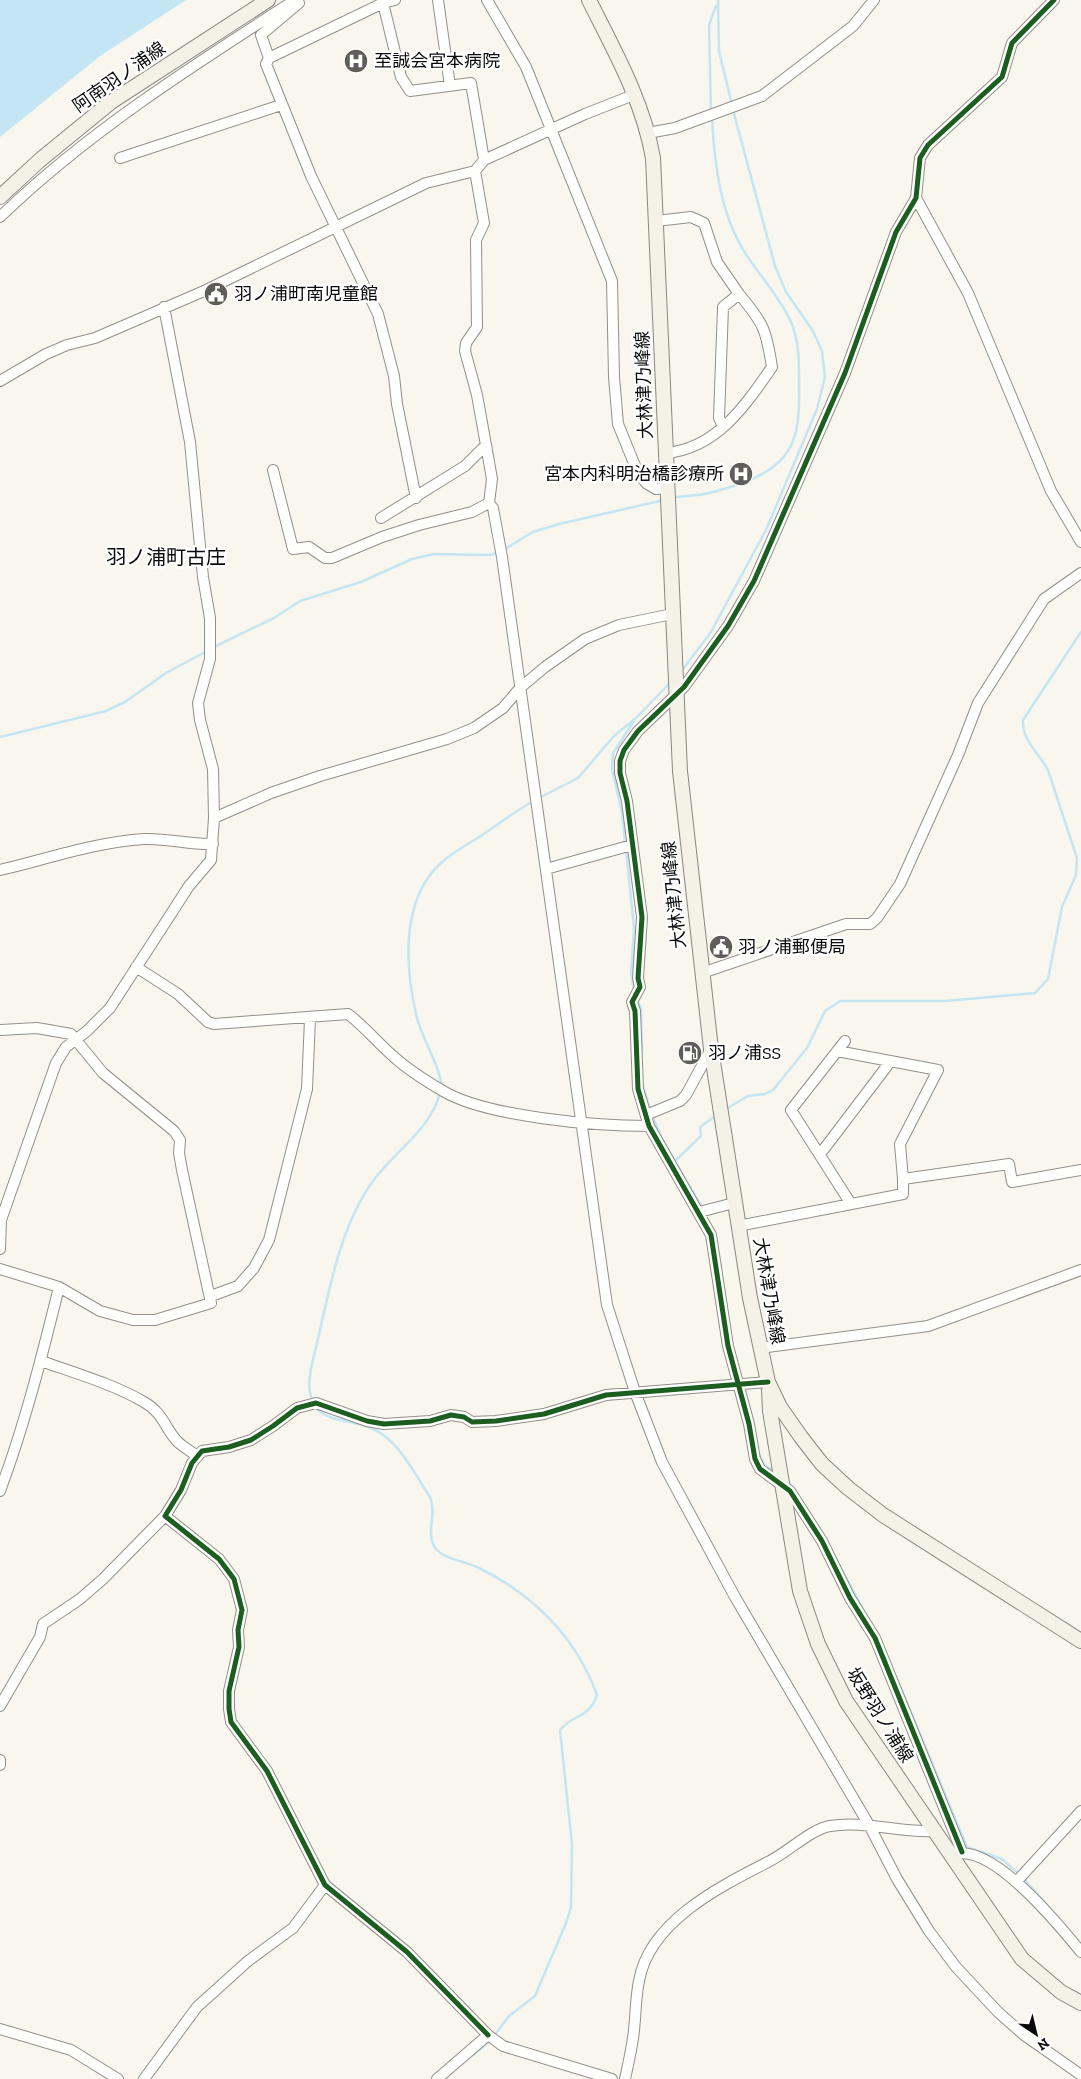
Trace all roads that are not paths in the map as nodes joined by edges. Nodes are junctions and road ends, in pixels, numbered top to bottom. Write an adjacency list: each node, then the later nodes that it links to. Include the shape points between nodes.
1 (268, 0): 20 (main road, 阿南羽ノ浦線, via 111,102)
2 (295, 0): 22 (street, via 166,83 79,148)
3 (300, 0): 11 (street, via 298,6 261,35)
4 (395, 0): 10 (street)
5 (438, 0): 12 (street)
6 (487, 0): 15 (street, via 526,66)
7 (589, 0): 13 (main road, 大林津乃峰線)
8 (874, 0): 16 (street, via 853,26 762,96 675,128)
9 (1054, 0): 21 (street, via 1012,43 1002,77 928,145 920,158)
10 (383, 3): 11 (street); 12 (street, via 401,77 407,88 410,91)
11 (269, 58): 14 (street, via 266,64)
12 (450, 86): 18 (street, via 472,82)
13 (636, 94): 15 (street); 16 (main road, 大林津乃峰線)
14 (282, 105): 17 (street); 24 (street, via 311,176)
15 (552, 130): 18 (street); 32 (street, via 612,281 618,424 638,473 646,483)
16 (648, 133): 23 (main road, 大林津乃峰線)
17 (120, 158)
18 (484, 160): 19 (street)
19 (475, 171): 24 (street, via 426,184); 29 (street, via 484,223 476,240 476,327 465,350)
20 (0, 197)
21 (916, 198): 36 (street, via 965,285 1051,491); 40 (street, via 896,232 844,373 754,581 728,626 684,687)
22 (0, 217)
23 (656, 221): 25 (street, via 691,217 704,223 717,262); 30 (main road, 大林津乃峰線)
24 (337, 228): 26 (street); 33 (street, via 378,314 394,376)
25 (739, 294): 28 (street, via 723,307 719,418); 28 (street, via 762,322 772,368 739,414)
26 (164, 308): 27 (street, via 95,338 46,354); 41 (street, via 190,442 211,647 198,703 213,769)
27 (0, 381)
28 (723, 426): 30 (street, via 696,446)
29 (486, 445): 33 (street, via 466,466); 34 (street, via 492,478)
30 (666, 453): 32 (main road, 大林津乃峰線)
31 (273, 470): 34 (street, via 293,549 308,547 325,558 419,525 472,512)
32 (667, 495): 38 (main road, 大林津乃峰線)
33 (416, 498): 35 (street)
34 (489, 503): 39 (street, via 493,508 502,557)
35 (381, 518)
36 (1081, 542)
37 (1081, 573): 47 (street, via 1044,599 978,703 917,848 900,884 877,918 870,924 846,924)
38 (672, 614): 39 (street, via 596,632 574,645); 40 (main road, 大林津乃峰線)
39 (520, 688): 41 (street, via 503,708 474,728 320,776); 44 (street)
40 (676, 689): 43 (street, via 638,731 620,761 627,801); 47 (main road, 大林津乃峰線, via 680,771)
41 (214, 818): 42 (street)
42 (213, 844): 45 (street, via 144,839 114,842); 46 (street, via 211,860 189,886)
43 (627, 846): 44 (street); 55 (street, via 642,917 640,987 632,1002 635,1011 636,1076)
44 (546, 869): 56 (street)
45 (0, 870)
46 (136, 968): 48 (street, via 178,994 214,1024); 50 (street, via 110,1008)
47 (702, 973): 52 (main road, 大林津乃峰線)
48 (310, 1019): 56 (street, via 348,1014 367,1028 393,1056 441,1090 494,1110); 68 (street, via 307,1089 269,1240 254,1268 238,1286)
49 (0, 1030): 50 (street, via 37,1028 71,1034)
50 (75, 1040): 64 (street, via 56,1063 1,1220); 68 (street, via 103,1073 174,1131 180,1140 182,1170)
51 (845, 1040): 53 (street)
52 (711, 1049): 55 (street, via 680,1102); 60 (main road, 大林津乃峰線)
53 (837, 1051): 54 (street); 57 (street, via 791,1110)
54 (889, 1061): 57 (street); 59 (street, via 938,1070 900,1144)
55 (647, 1120): 56 (street); 62 (street)
56 (582, 1122): 73 (street, via 608,1305)
57 (819, 1153): 61 (street)
58 (1081, 1170): 59 (street, via 1012,1182 1009,1164)
59 (902, 1179): 61 (street, via 903,1194)
60 (734, 1202): 62 (street); 63 (main road, 大林津乃峰線)
61 (851, 1204): 63 (street)
62 (699, 1212): 72 (street, via 711,1235 728,1346)
63 (738, 1226): 69 (main road, 大林津乃峰線)
64 (0, 1249)
65 (0, 1269): 67 (street)
66 (1081, 1270): 69 (street, via 928,1326)
67 (60, 1287): 68 (street, via 100,1311 133,1320 156,1320 211,1302); 70 (street)
68 (211, 1296)
69 (760, 1348): 71 (main road, 大林津乃峰線)
70 (41, 1361): 74 (street, via 86,1376 145,1402 163,1418 174,1438); 76 (street)
71 (769, 1384): 72 (street); 75 (main road, 坂野羽ノ浦線, via 770,1412); 78 (main road, 大林津乃峰線, via 801,1437 822,1464 848,1488 883,1515)
72 (742, 1386): 73 (street); 75 (street, via 755,1459 767,1475)
73 (635, 1392): 74 (street, via 606,1395 544,1414 472,1422 464,1417 451,1416 384,1424 312,1404 297,1408 251,1440); 83 (street, via 662,1462 735,1597)
74 (197, 1456): 77 (street)
75 (782, 1483): 84 (main road, 坂野羽ノ浦線, via 800,1591 818,1644 846,1701); 85 (street, via 822,1542 850,1598 875,1638)
76 (0, 1491)
77 (165, 1516): 79 (street, via 103,1579 43,1624 40,1637); 87 (street, via 220,1559 234,1579 242,1610 228,1709 231,1722 267,1771)
78 (1081, 1642)
79 (0, 1706)
80 (0, 1760): 81 (street)
81 (0, 1765)
82 (1081, 1811): 86 (street)
83 (869, 1825): 84 (street); 92 (street, via 897,1879 956,1967 1024,2035); 97 (street, via 830,1826 818,1831 783,1855 734,1879 672,1923 657,1938 639,1980)
84 (933, 1831): 85 (main road, 坂野羽ノ浦線)
85 (956, 1854): 86 (street, via 996,1864); 89 (main road, 坂野羽ノ浦線, via 1022,1959 1061,1992)
86 (1017, 1881): 88 (street)
87 (325, 1885): 91 (street, via 407,1952); 94 (street, via 293,1928 248,1961 197,2007)
88 (1081, 1952)
89 (1081, 2003)
90 (0, 2028): 93 (street, via 71,2050)
91 (491, 2038): 95 (street); 96 (street, via 529,2055)
92 (1081, 2075)
93 (118, 2079)
94 (144, 2079)
95 (437, 2079)
96 (612, 2079)
97 (625, 2079)

